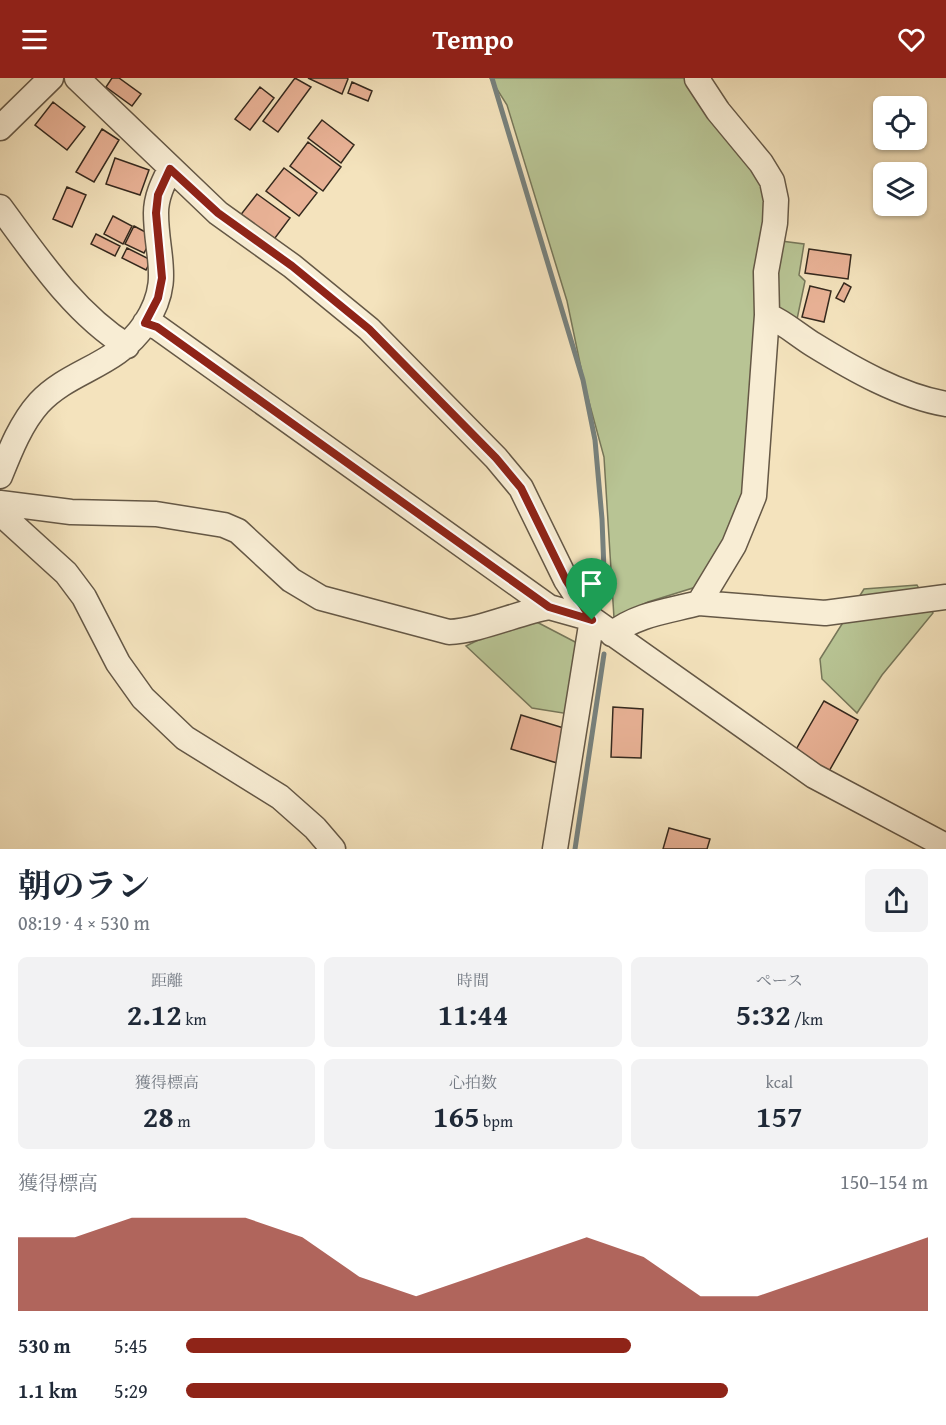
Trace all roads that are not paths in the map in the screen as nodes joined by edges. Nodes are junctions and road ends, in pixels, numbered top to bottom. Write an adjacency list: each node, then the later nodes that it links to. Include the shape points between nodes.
1 (51, 78): 4 (street)
2 (77, 78): 5 (street)
3 (698, 78): 7 (street, via 772,181 776,200 766,272)
4 (0, 128)
5 (170, 169): 8 (street, via 158,195 156,213 162,278 158,298); 17 (street, via 218,213 292,266 369,329 496,458 521,488 566,580)
6 (0, 207): 9 (street, via 89,318)
7 (767, 315): 10 (street, via 865,373 910,394); 15 (street, via 754,496 734,545)
8 (145, 323): 9 (street); 16 (street, via 176,340)
9 (128, 346): 11 (street, via 39,403)
10 (946, 404)
11 (0, 476)
12 (0, 502): 16 (street, via 70,512 156,514 224,525 238,531 291,580 321,598 449,632)
13 (0, 513): 20 (street, via 66,573 143,698 185,738 280,797)
14 (946, 597): 15 (street, via 825,613)
15 (699, 603): 18 (street, via 639,618)
16 (549, 607): 17 (street)
17 (592, 620): 18 (street); 21 (street)
18 (612, 634): 19 (street, via 814,776)
19 (946, 846)
20 (333, 849)
21 (555, 849)

